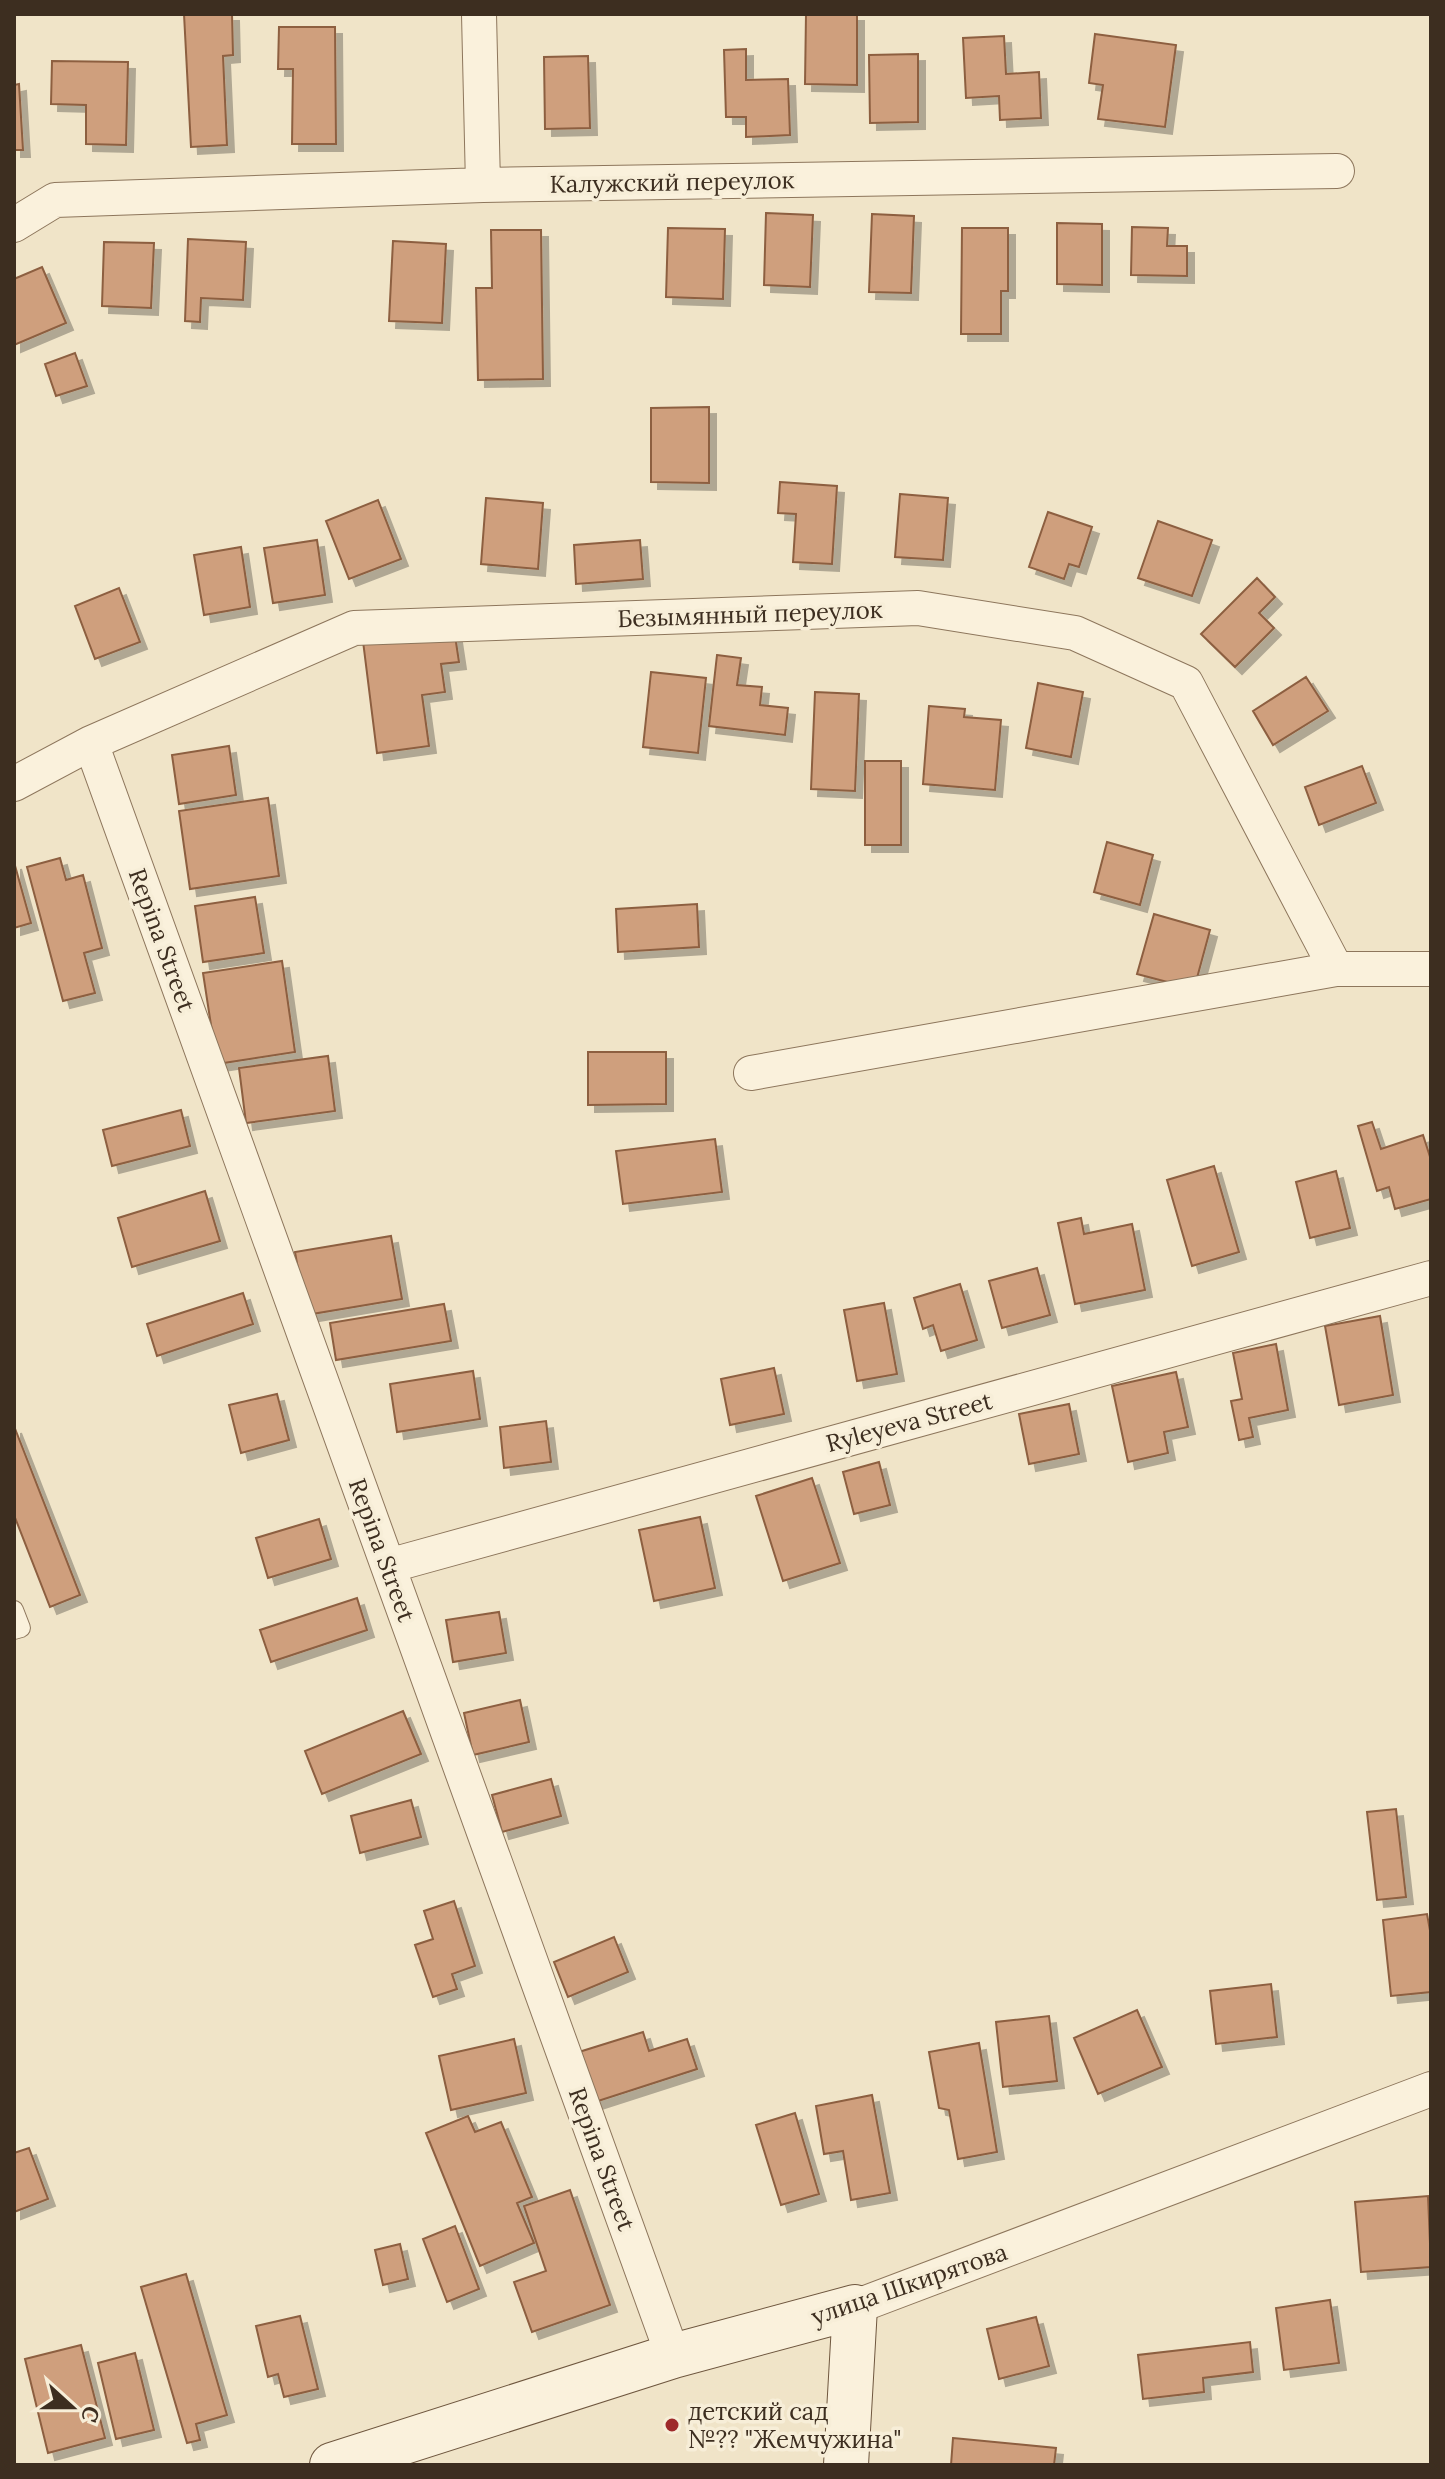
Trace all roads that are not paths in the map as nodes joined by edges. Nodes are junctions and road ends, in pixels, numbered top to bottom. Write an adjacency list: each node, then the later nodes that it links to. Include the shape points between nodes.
1 (479, 14): 3 (street)
2 (1337, 171): 3 (street, Калужский переулок)
3 (483, 185): 4 (street, Калужский переулок, via 55,200)
4 (14, 225)
5 (91, 743): 6 (street, Безымянный переулок); 7 (street, Безымянный переулок, via 354,628 918,608 1075,633 1186,683); 11 (street, Repina Street)
6 (14, 784)
7 (1336, 969): 8 (street); 9 (street)
8 (1431, 969)
9 (751, 1073)
10 (1431, 1278): 11 (street, Ryleyeva Street)
11 (388, 1566): 16 (street, Repina Street)
12 (14, 1610): 13 (lane, via 21,1628)
13 (14, 1630)
14 (1431, 2089): 15 (street, улица Шкирятова)
15 (855, 2307): 16 (street, улица Шкирятова); 18 (street)
16 (673, 2356): 17 (street, улица Шкирятова)
17 (332, 2465)
18 (846, 2465)

